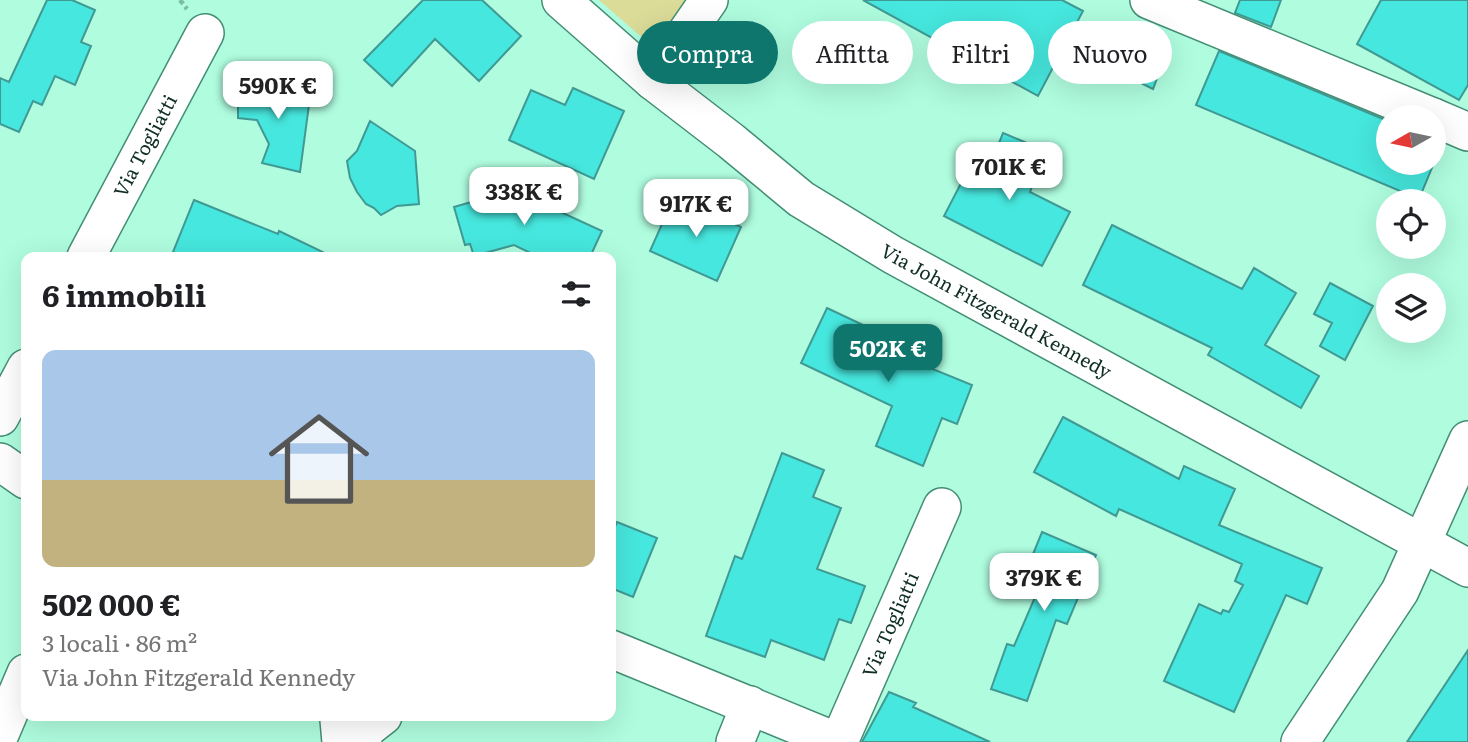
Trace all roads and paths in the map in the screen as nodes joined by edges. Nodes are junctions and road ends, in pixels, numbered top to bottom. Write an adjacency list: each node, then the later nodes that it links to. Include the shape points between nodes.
1 (561, 0): 6 (street, Via John Fitzgerald Kennedy)
2 (1149, 0): 8 (street)
3 (704, 2): 4 (street)
4 (692, 21)
5 (205, 33): 11 (street, Via Togliatti)
6 (637, 66)
7 (658, 84): 18 (street, Via John Fitzgerald Kennedy, via 801,199 893,255)
8 (1404, 105)
9 (1446, 123): 10 (street)
10 (1468, 132)
11 (89, 252)
12 (21, 377): 13 (street)
13 (0, 417)
14 (1468, 440): 18 (street)
15 (0, 462): 16 (street)
16 (21, 477)
17 (942, 507): 27 (street, Via Togliatti)
18 (1422, 543): 19 (street, Via John Fitzgerald Kennedy); 28 (street, via 1400,591)
19 (1468, 568)
20 (616, 651): 22 (street)
21 (21, 685): 25 (street)
22 (750, 705): 26 (street); 27 (street)
23 (377, 721): 24 (street, via 365,730)
24 (343, 731)
25 (0, 734)
26 (735, 742)
27 (838, 742)
28 (1300, 742)

